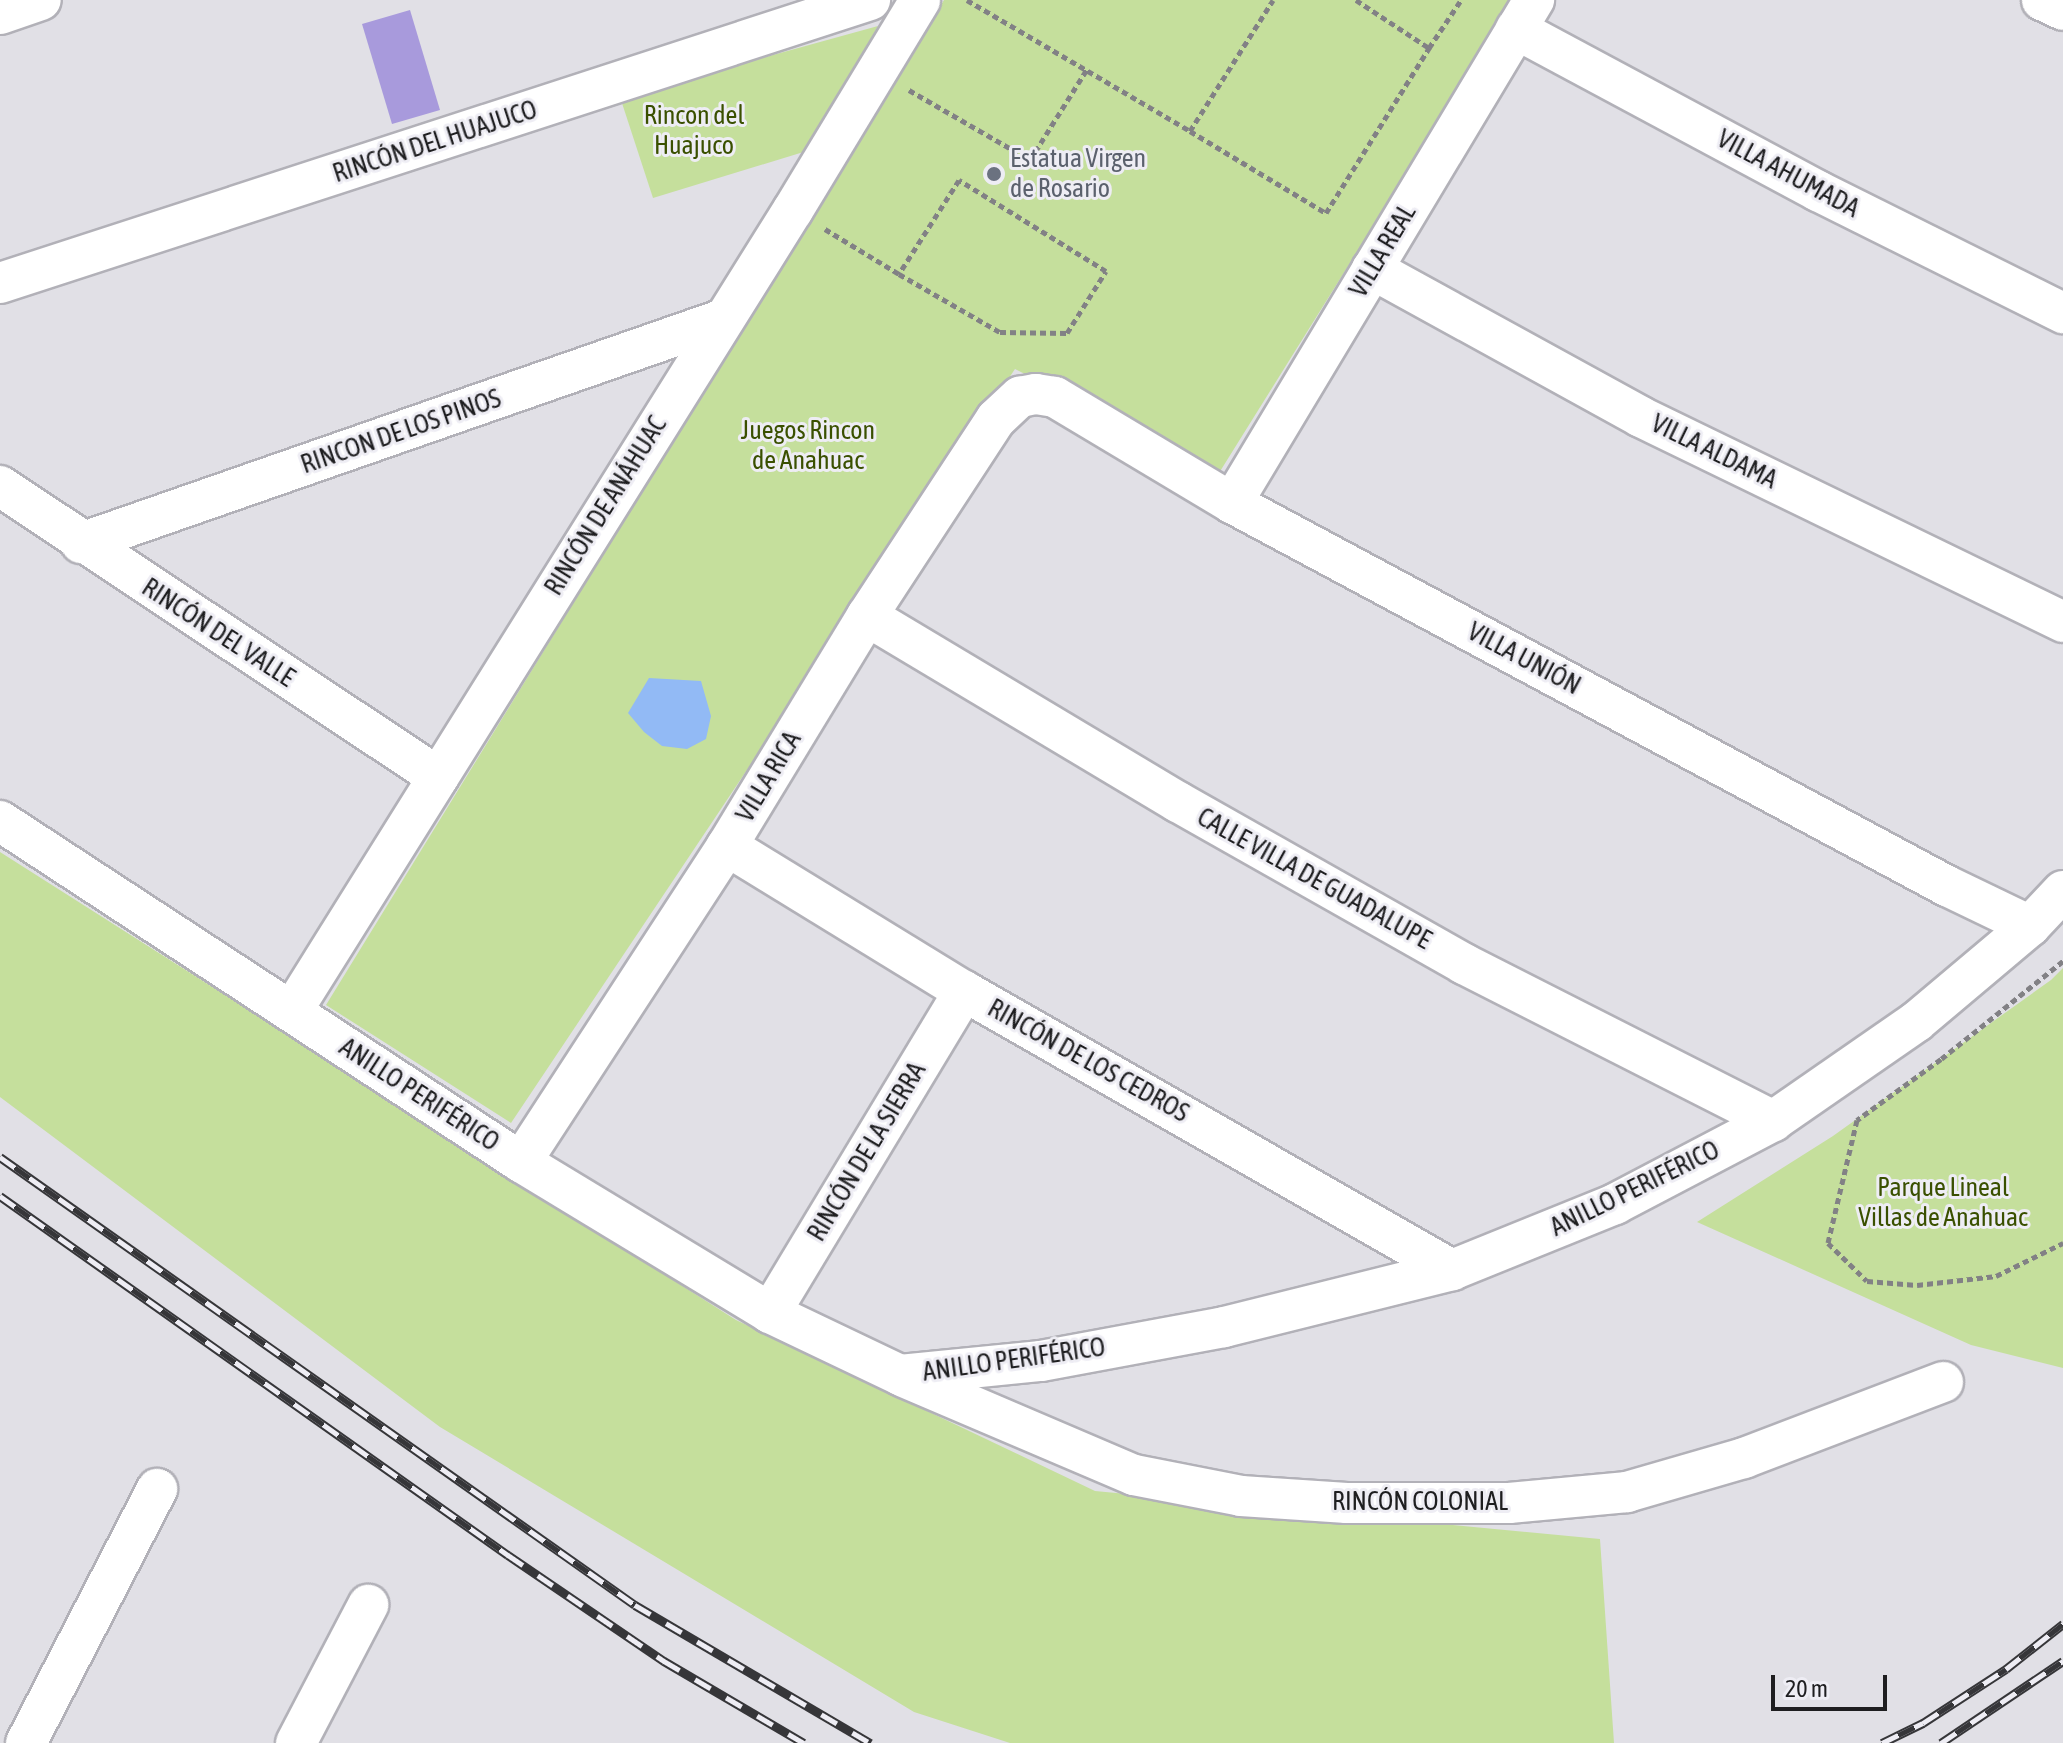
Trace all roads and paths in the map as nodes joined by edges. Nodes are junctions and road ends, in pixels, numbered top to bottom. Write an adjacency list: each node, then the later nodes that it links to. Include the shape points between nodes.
1 (41, 0): 10 (street)
2 (870, 0): 19 (street, RINCÓN DEL HUAJUCO)
3 (920, 0): 14 (street, RINCÓN DE ANÁHUAC)
4 (967, 0): 13 (path)
5 (1273, 0): 15 (path)
6 (1356, 0): 12 (path)
7 (1461, 0): 12 (path)
8 (2042, 0): 9 (street)
9 (2063, 10)
10 (0, 14)
11 (1525, 14): 17 (street, VILLA REAL); 20 (street, VILLA AHUMADA, via 1818,191)
12 (1429, 48): 15 (path, via 1326,213)
13 (1087, 69): 14 (path, via 1030,160); 15 (path)
14 (877, 72): 16 (street, RINCÓN DE ANÁHUAC)
15 (1190, 131)
16 (793, 210): 18 (path); 21 (street, RINCÓN DE ANÁHUAC)
17 (1372, 269): 24 (street, VILLA REAL); 27 (street, VILLA ALDAMA, via 1641,417)
18 (899, 274): 18 (path, via 1000,332 1067,333 1106,271 959,180)
19 (0, 283)
20 (2063, 313)
21 (721, 320): 25 (street, RINCON DE LOS PINOS); 28 (street, RINCÓN DE ANÁHUAC)
22 (1020, 397): 24 (street, VILLA UNIÓN, via 1055,397); 26 (street, VILLA RICA, via 996,419)
23 (0, 486): 25 (street, RINCÓN DEL VALLE)
24 (1232, 503): 32 (street, VILLA UNIÓN)
25 (81, 543): 28 (street, RINCÓN DEL VALLE)
26 (867, 616): 30 (street, VILLA RICA); 36 (street, CALLE VILLA DE GUADALUPE, via 1178,802 1464,964)
27 (2063, 622)
28 (438, 777): 35 (street, RINCÓN DE ANÁHUAC)
29 (0, 821): 35 (street, ANILLO PERIFÉRICO)
30 (727, 846): 34 (street, RINCÓN DE LOS CEDROS); 37 (street, VILLA RICA)
31 (2063, 891): 32 (street, ANILLO PERIFÉRICO)
32 (2030, 926): 36 (street, ANILLO PERIFÉRICO, via 1916,1022)
33 (2063, 961): 38 (path, via 1857,1120 1828,1243 1867,1281 1917,1285 1996,1276)
34 (964, 991): 39 (street, RINCÓN DE LOS CEDROS); 40 (street, RINCÓN DE LA SIERRA)
35 (292, 1011): 37 (street, ANILLO PERIFÉRICO)
36 (1773, 1121): 39 (street, ANILLO PERIFÉRICO, via 1615,1204)
37 (521, 1162): 40 (street, ANILLO PERIFÉRICO)
38 (2063, 1243)
39 (1452, 1270): 41 (street, ANILLO PERIFÉRICO, via 1224,1327 1041,1361)
40 (770, 1313): 41 (street, ANILLO PERIFÉRICO)
41 (900, 1375): 42 (street, RINCÓN COLONIAL, via 1134,1475 1241,1496 1347,1503 1509,1503 1627,1492 1744,1458)
42 (1943, 1382)
43 (157, 1489): 45 (street)
44 (368, 1605): 46 (street)
45 (26, 1743)
46 (296, 1743)

